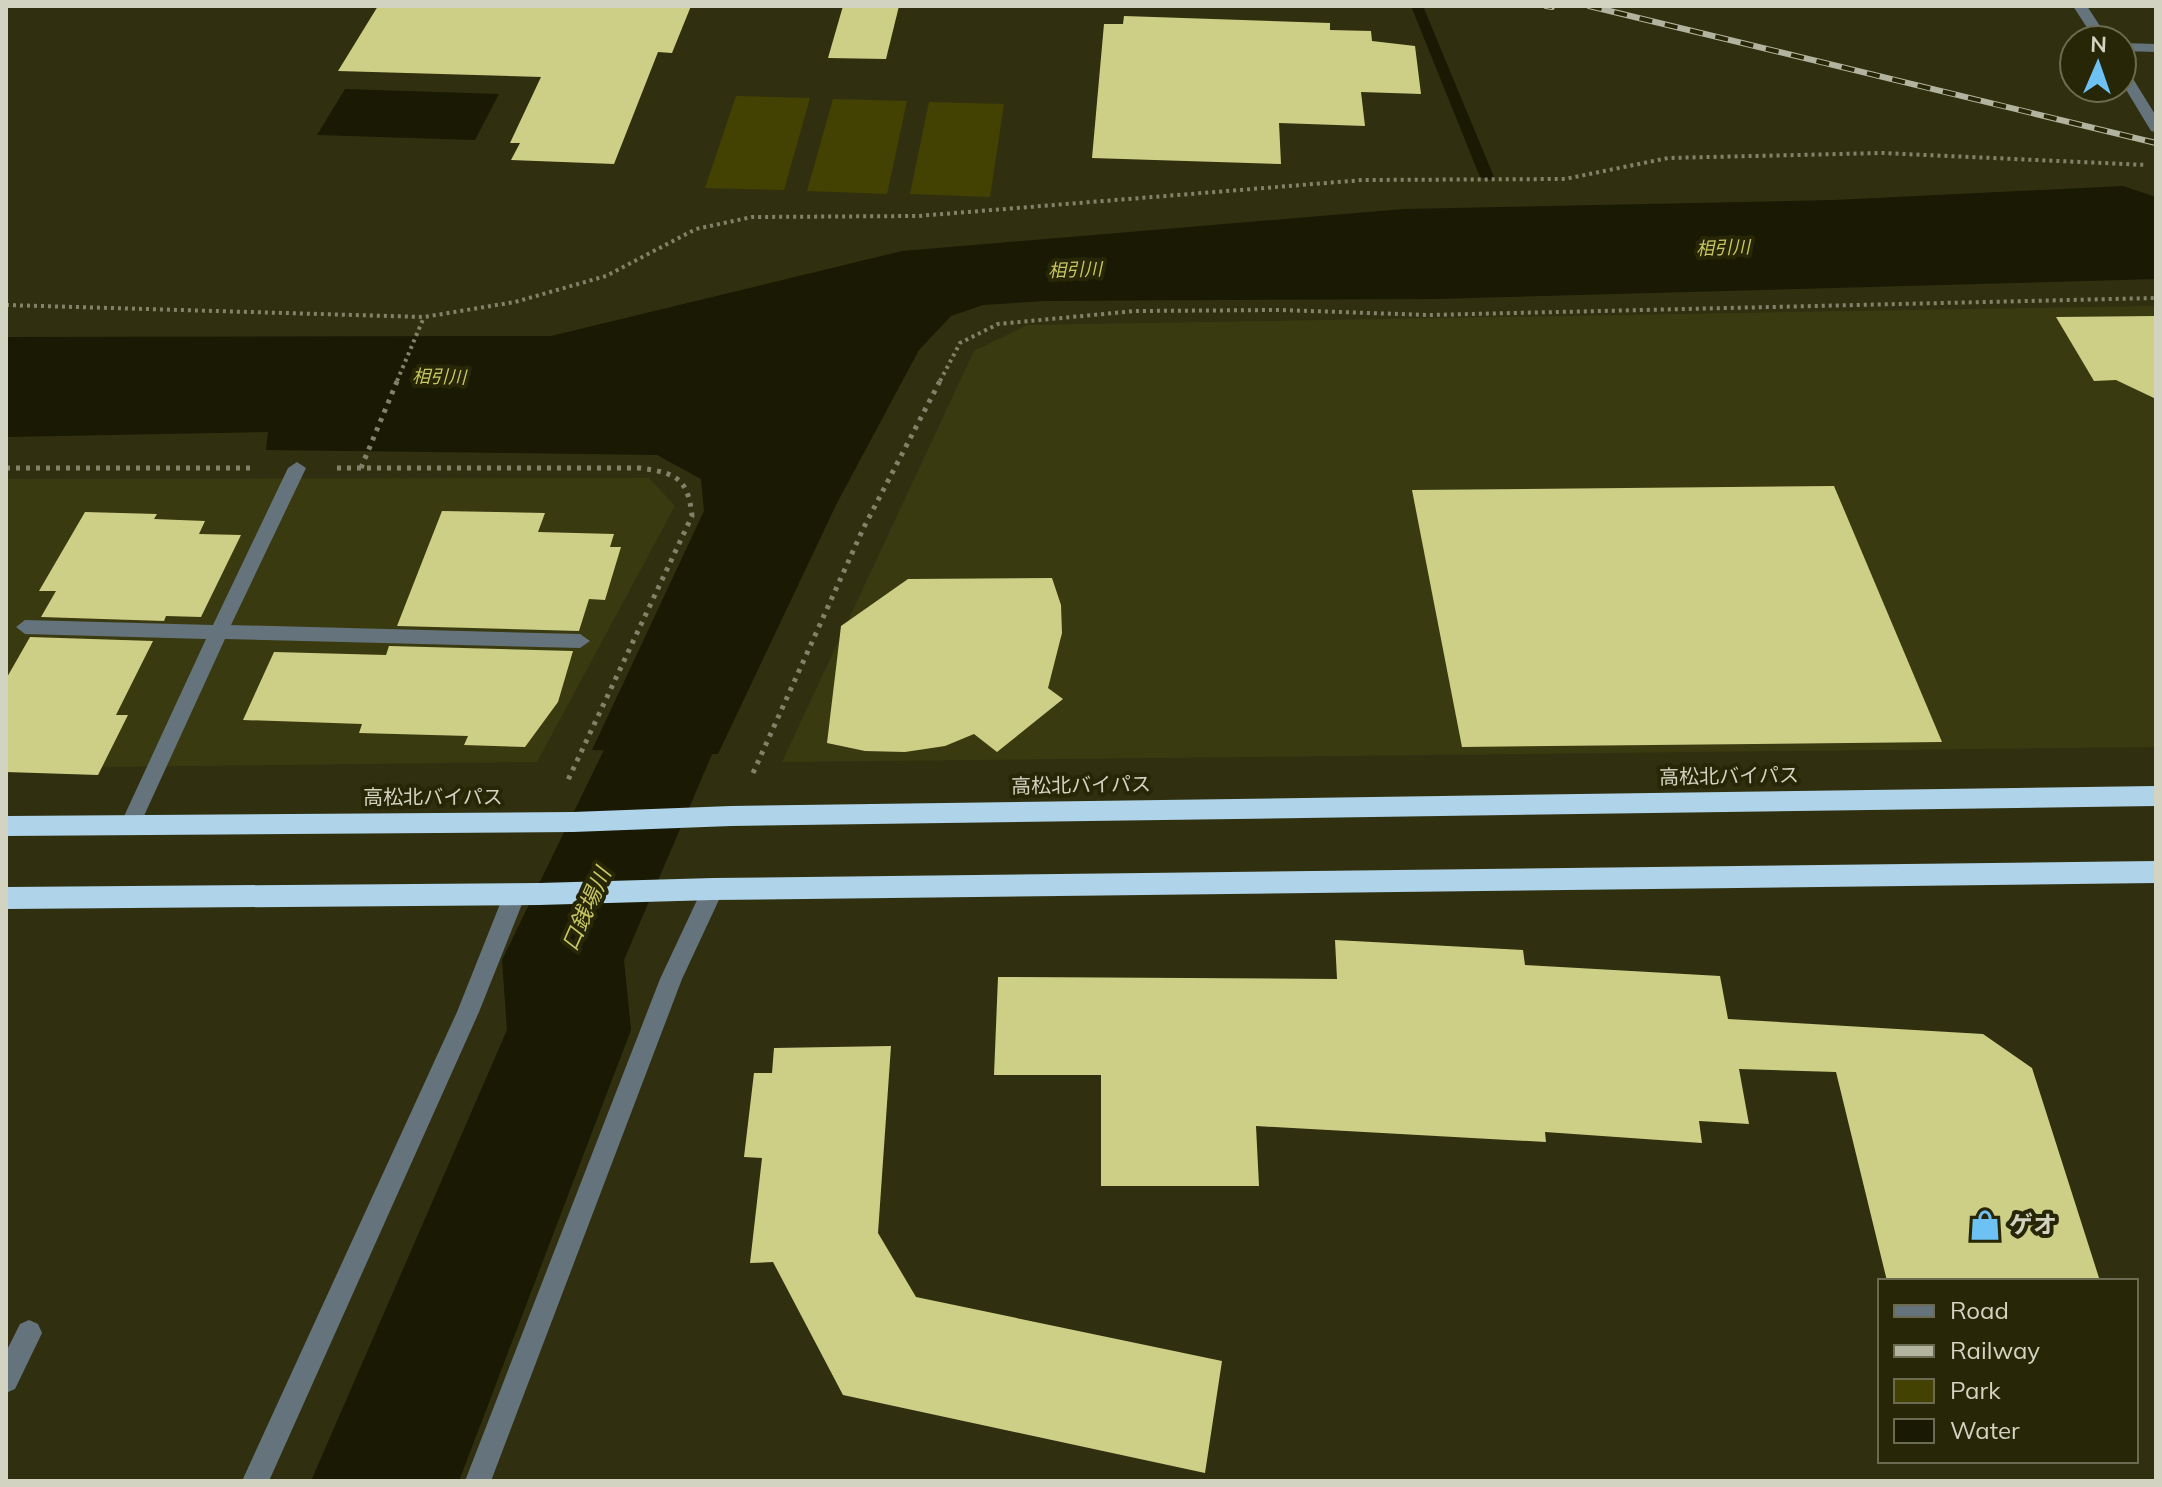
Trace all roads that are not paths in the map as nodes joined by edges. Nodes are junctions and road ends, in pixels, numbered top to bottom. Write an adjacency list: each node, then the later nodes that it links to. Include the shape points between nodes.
1 (2080, 6): 2 (street)
2 (2092, 24)
3 (2138, 98): 4 (street)
4 (2155, 126)
5 (297, 468): 7 (street)
6 (25, 627): 7 (street)
7 (219, 632): 8 (street); 10 (street)
8 (580, 641)
9 (2156, 796): 10 (highway, 高松北バイパス)
10 (130, 825): 11 (highway, 高松北バイパス)
11 (6, 826)
12 (2156, 872): 13 (highway)
13 (709, 889): 14 (highway); 19 (street)
14 (527, 894): 15 (highway); 18 (street)
15 (6, 898)
16 (29, 1333): 17 (street)
17 (6, 1380)
18 (255, 1481)
19 (478, 1481)

